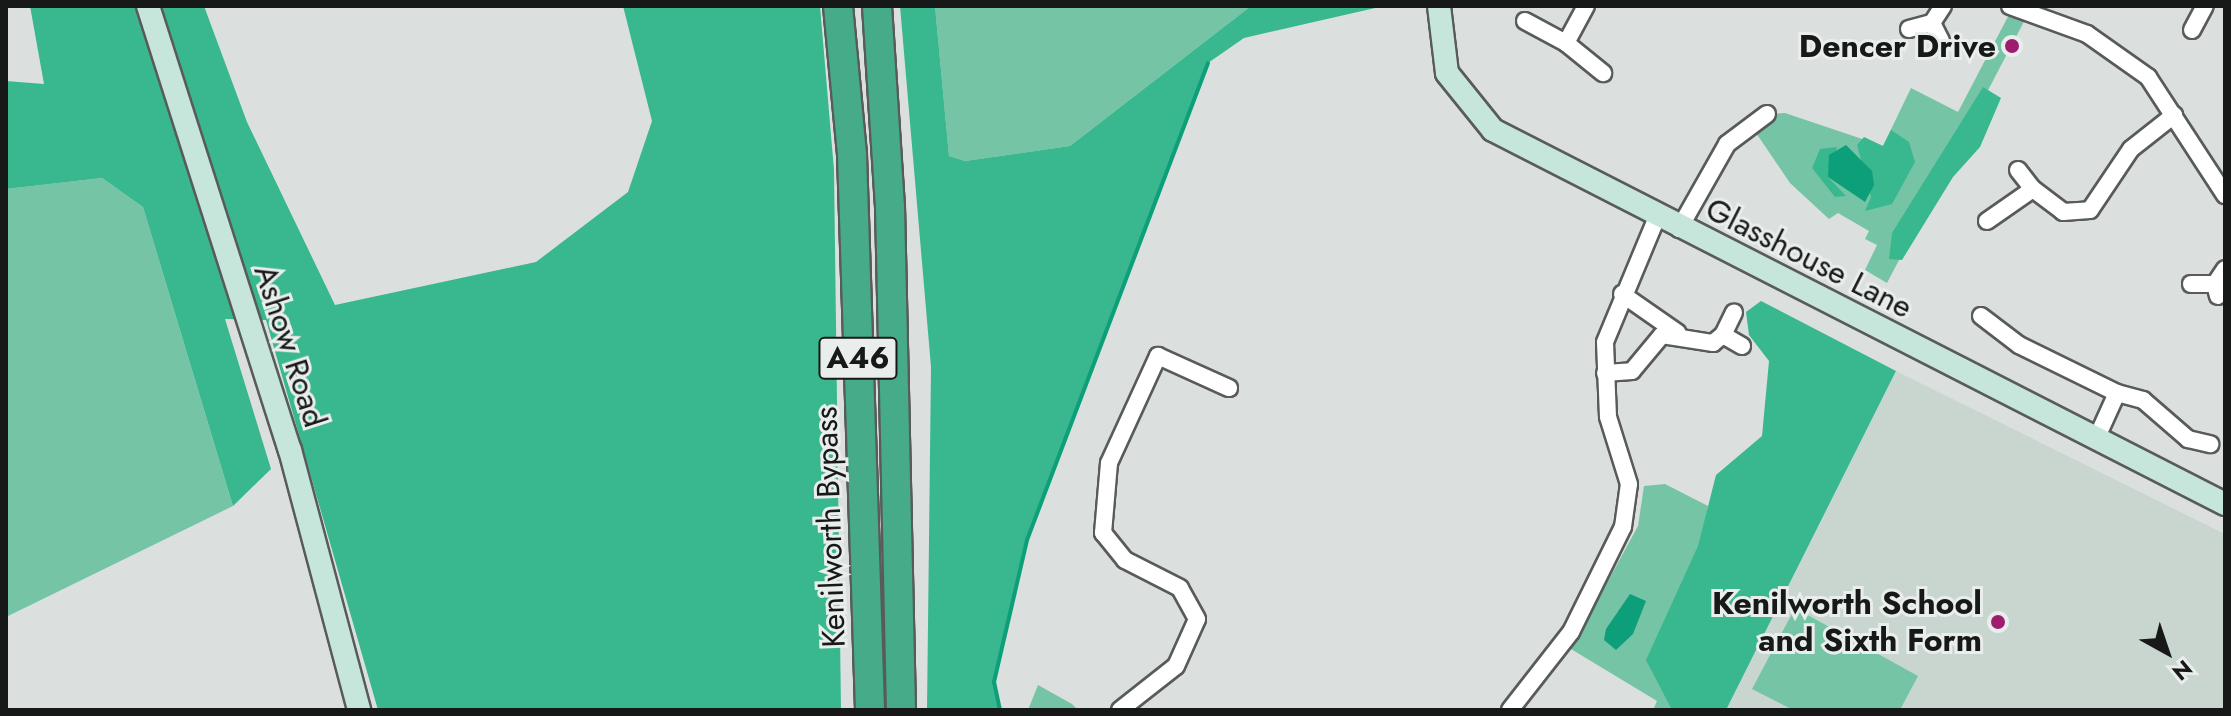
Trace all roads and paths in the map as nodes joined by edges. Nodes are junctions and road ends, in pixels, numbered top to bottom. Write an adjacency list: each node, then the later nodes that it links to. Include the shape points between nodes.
1 (148, 6): 39 (street, Ashow Road, via 290,450)
2 (838, 6): 40 (highway, Kenilworth Bypass / A46, via 852,155)
3 (877, 6): 41 (highway, Kenilworth Bypass / A46, via 890,206)
4 (1439, 6): 22 (street, Glasshouse Lane, via 1447,73 1493,130)
5 (1586, 6): 15 (street)
6 (1943, 6): 11 (street)
7 (2010, 6): 9 (street)
8 (2205, 6): 13 (street)
9 (2052, 12): 18 (street, via 2121,55)
10 (1525, 21): 15 (street)
11 (1932, 23): 12 (street); 14 (street)
12 (1909, 29)
13 (2192, 30)
14 (1941, 41)
15 (1566, 43): 16 (street)
16 (1603, 73)
17 (1767, 114): 24 (street, via 1727,144)
18 (2174, 115): 20 (street, via 2131,149 2093,218 2063,212); 21 (street)
19 (2018, 170): 20 (street)
20 (2033, 189): 23 (street)
21 (2225, 195)
22 (1657, 217): 24 (street, Glasshouse Lane); 27 (street)
23 (1987, 221)
24 (1679, 229): 36 (street, Glasshouse Lane)
25 (2225, 269): 26 (street, via 2217,290)
26 (2191, 284)
27 (1622, 294): 30 (street); 33 (street)
28 (1734, 312): 31 (street)
29 (1981, 316): 35 (street, via 2019,345)
30 (1678, 333): 31 (street, via 1713,343); 33 (street, via 1662,335 1632,371)
31 (1723, 335): 32 (street)
32 (1742, 346)
33 (1605, 364): 43 (street, via 1608,417 1629,484 1622,532 1571,632)
34 (1229, 388): 42 (street, via 1158,356 1109,463 1103,533 1125,560 1180,588 1197,619 1176,666)
35 (2117, 393): 36 (street); 37 (street, via 2143,400 2188,439)
36 (2097, 437): 38 (street, Glasshouse Lane)
37 (2210, 444)
38 (2225, 504)
39 (359, 710)
40 (870, 710)
41 (901, 710)
42 (1120, 710)
43 (1510, 710)

